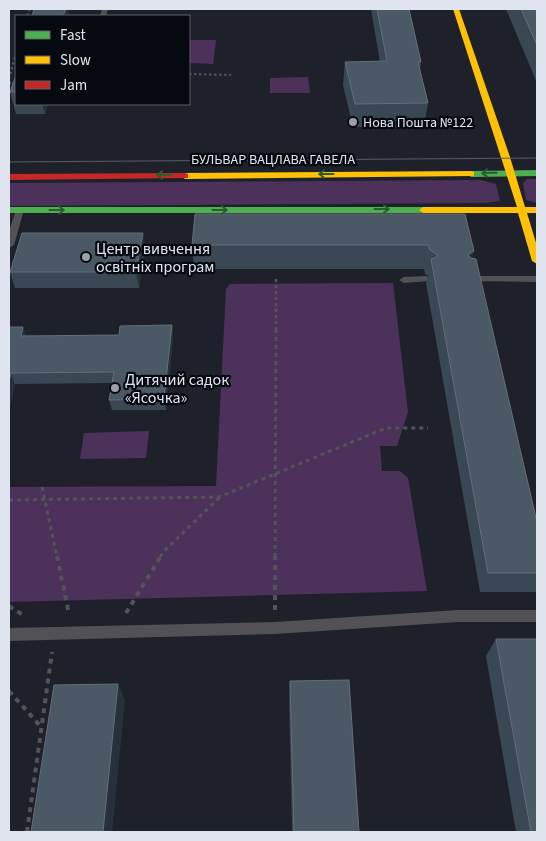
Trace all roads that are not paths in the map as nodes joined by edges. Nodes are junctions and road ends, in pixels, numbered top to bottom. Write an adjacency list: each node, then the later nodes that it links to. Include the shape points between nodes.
1 (456, 9): 2 (main road)
2 (510, 172): 3 (main road, БУЛЬВАР ВАЦЛАВА ГАВЕЛА); 4 (main road, БУЛЬВАР ВАЦЛАВА ГАВЕЛА, one-way to 4); 5 (main road)
3 (537, 173)
4 (9, 176)
5 (520, 209): 6 (main road, one-way to 5); 7 (main road); 9 (main road)
6 (15, 210): 8 (lane)
7 (537, 210)
8 (9, 245)
9 (537, 261)
10 (537, 279): 13 (lane)
11 (404, 280): 12 (lane)
12 (426, 280)
13 (468, 280)
14 (537, 616): 15 (lane, via 458,616 275,628)
15 (9, 635)

